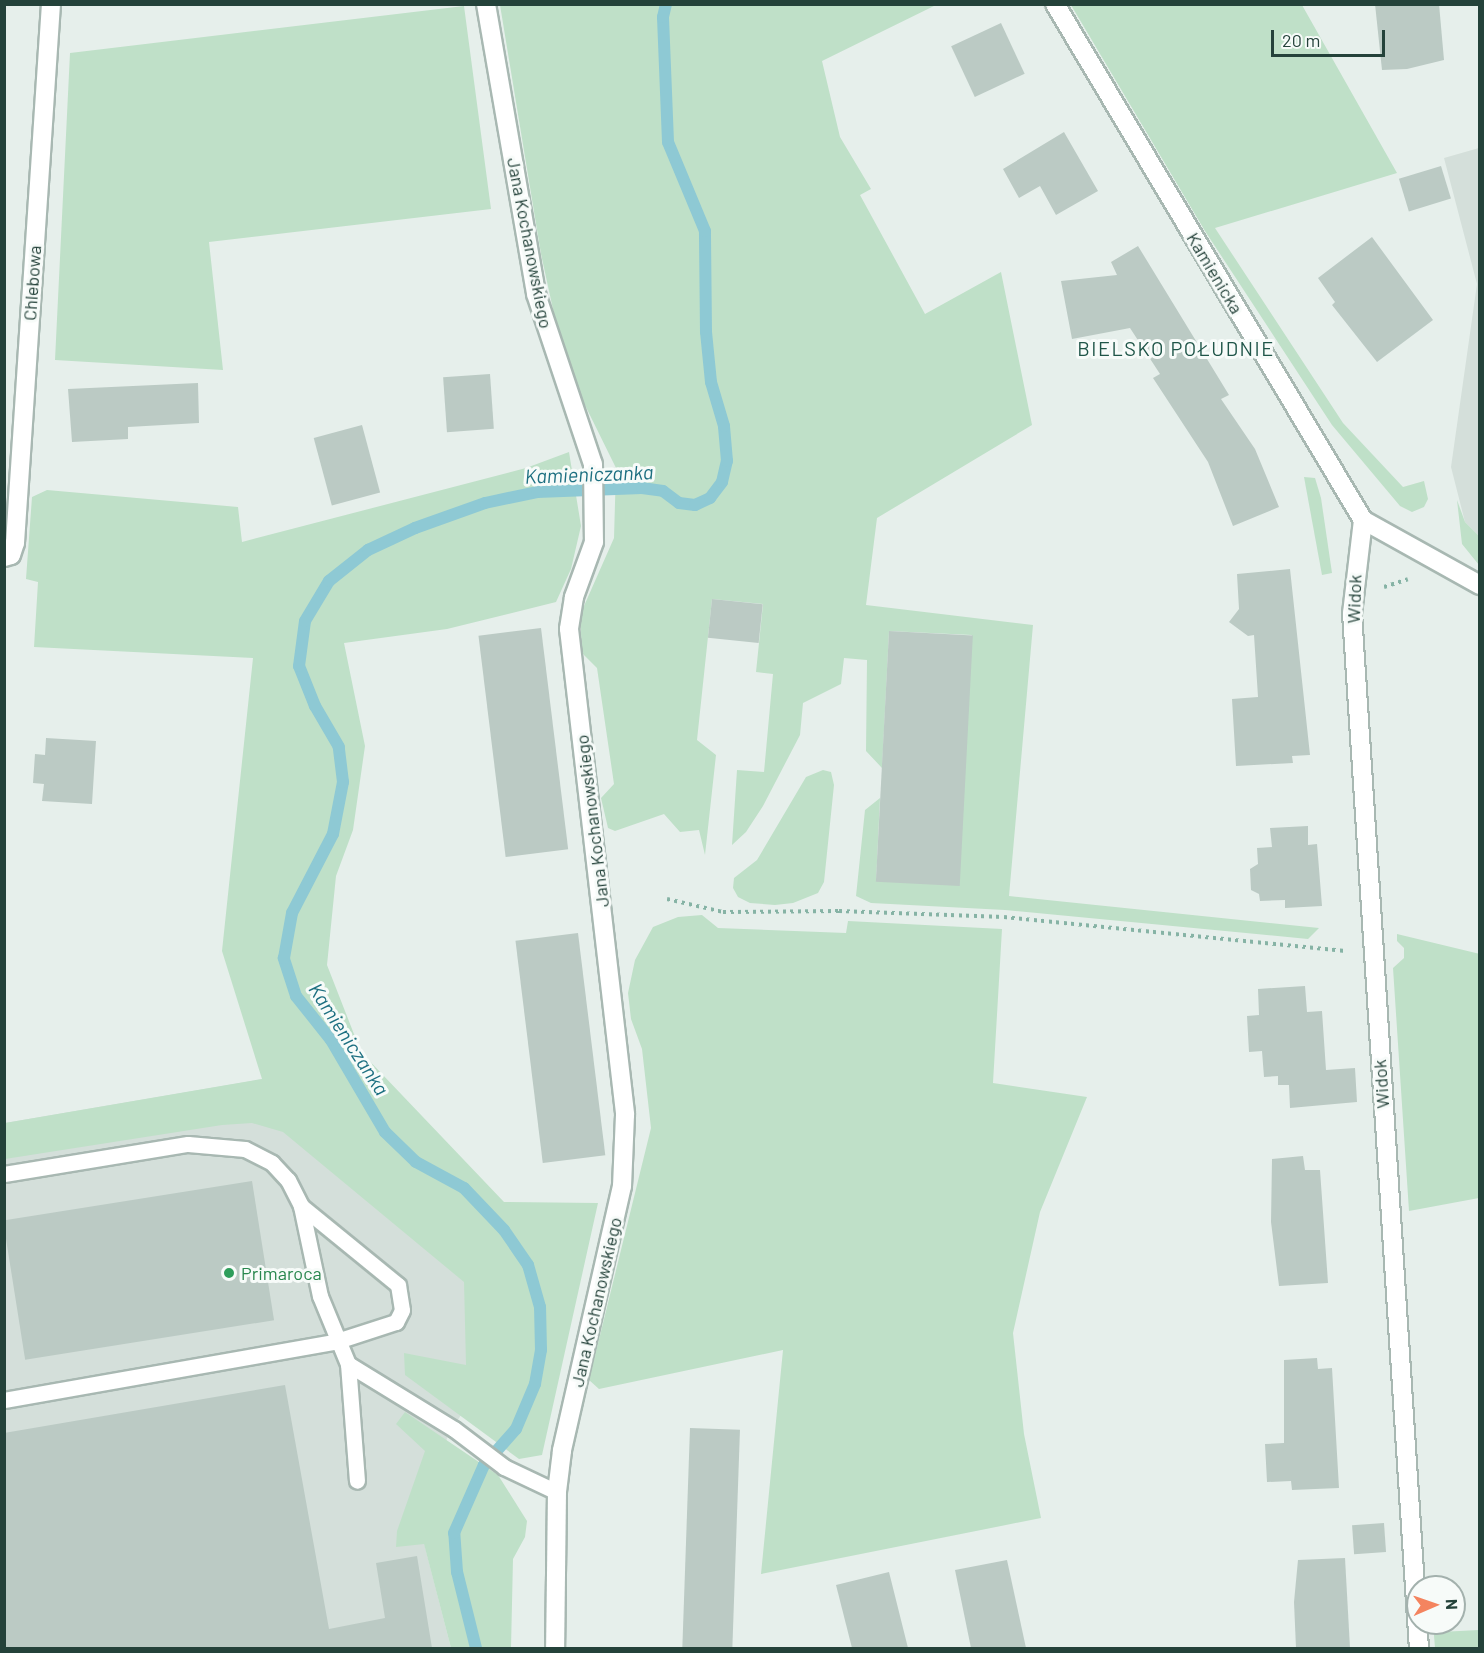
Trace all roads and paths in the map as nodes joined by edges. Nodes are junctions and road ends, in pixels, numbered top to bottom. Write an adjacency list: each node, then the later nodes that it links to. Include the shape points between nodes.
1 (51, 4): 5 (street, Chlebowa, via 15,543 11,555)
2 (486, 4): 17 (street, Jana Kochanowskiego, via 536,294 593,464 597,520 590,561 574,597 570,629 622,1078 626,1150 615,1220 562,1451)
3 (1055, 4): 4 (street, Kamienicka)
4 (1363, 520): 7 (street, Kamienicka); 8 (street, Widok)
5 (4, 557)
6 (1412, 579): 8 (path, via 1385,586 1367,612)
7 (1479, 585)
8 (1352, 613): 10 (street, Widok)
9 (668, 899): 10 (path, via 723,912 839,911 1004,917)
10 (1372, 954): 19 (street, Widok)
11 (4, 1174): 12 (lane, via 188,1144 219,1145 245,1149 273,1163 288,1180)
12 (301, 1206): 13 (lane, via 320,1296); 13 (lane, via 384,1272 398,1285 402,1296 402,1310 396,1322)
13 (337, 1341): 14 (lane); 15 (lane)
14 (348, 1364): 16 (lane); 17 (lane, via 454,1429 504,1467)
15 (4, 1400)
16 (357, 1481)
17 (557, 1492): 18 (street, Jana Kochanowskiego)
18 (555, 1648)
19 (1419, 1648)

